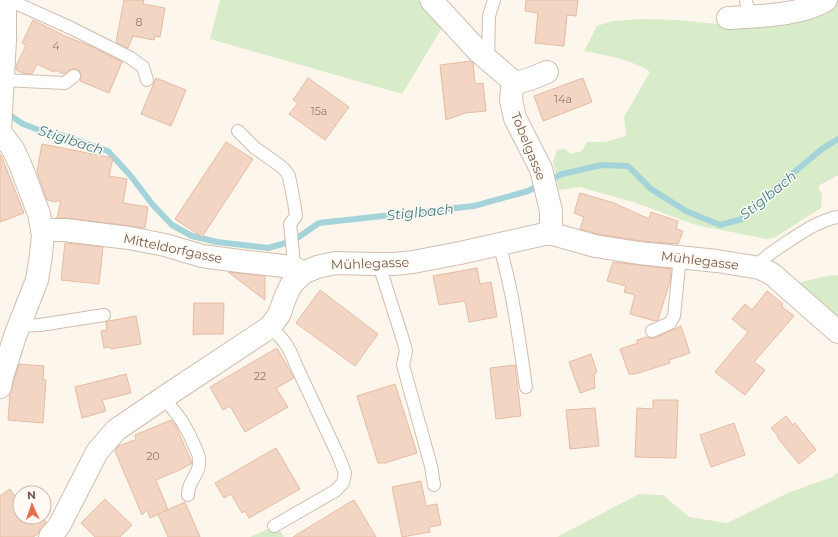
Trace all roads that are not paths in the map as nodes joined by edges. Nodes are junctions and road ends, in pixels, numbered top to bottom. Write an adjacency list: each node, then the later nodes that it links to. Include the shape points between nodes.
1 (5, 0): 9 (lane, via 71,28 129,57 143,67); 11 (street)
2 (431, 0): 6 (street)
3 (494, 0): 6 (lane, via 489,16)
4 (826, 0): 5 (street, via 790,13)
5 (741, 12)
6 (488, 60): 10 (street)
7 (547, 72): 10 (street)
8 (74, 76): 11 (lane, via 65,83)
9 (147, 80)
10 (515, 83): 16 (street, Tobelgasse, via 511,100 515,118 541,169 550,211)
11 (2, 89): 12 (street)
12 (0, 128): 15 (street, via 20,164 39,214)
13 (238, 131): 19 (lane, via 289,176 296,216 290,224)
14 (838, 217): 21 (lane, via 813,226 769,254 761,262)
15 (42, 230): 19 (street, Mitteldorfgasse, via 65,230 122,237 165,245 202,256 239,261); 23 (street, via 37,280)
16 (549, 233): 17 (street, Mühlegasse); 18 (street, Mühlegasse, via 595,246)
17 (499, 244): 20 (street, Mühlegasse, via 413,262); 28 (lane, via 516,319)
18 (680, 257): 21 (street, Mühlegasse); 25 (lane, via 674,316 670,323)
19 (297, 264): 20 (street, Mühlegasse); 24 (street, Mühlegasse, via 279,315)
20 (376, 264): 30 (lane, via 381,271 404,340 406,350 403,365)
21 (760, 268): 26 (street, Mühlegasse, via 772,274)
22 (104, 315): 23 (lane)
23 (19, 326): 27 (street)
24 (270, 327): 29 (street, Mühlegasse); 32 (lane, via 290,348 345,473 343,483 335,491)
25 (652, 330)
26 (838, 332)
27 (1, 380)
28 (526, 388)
29 (163, 398): 31 (lane, via 189,432 200,458 198,470 188,488); 33 (street, Mühlegasse, via 116,430 97,452 59,526)
30 (434, 485)
31 (188, 495)
32 (274, 526)
33 (50, 537)

